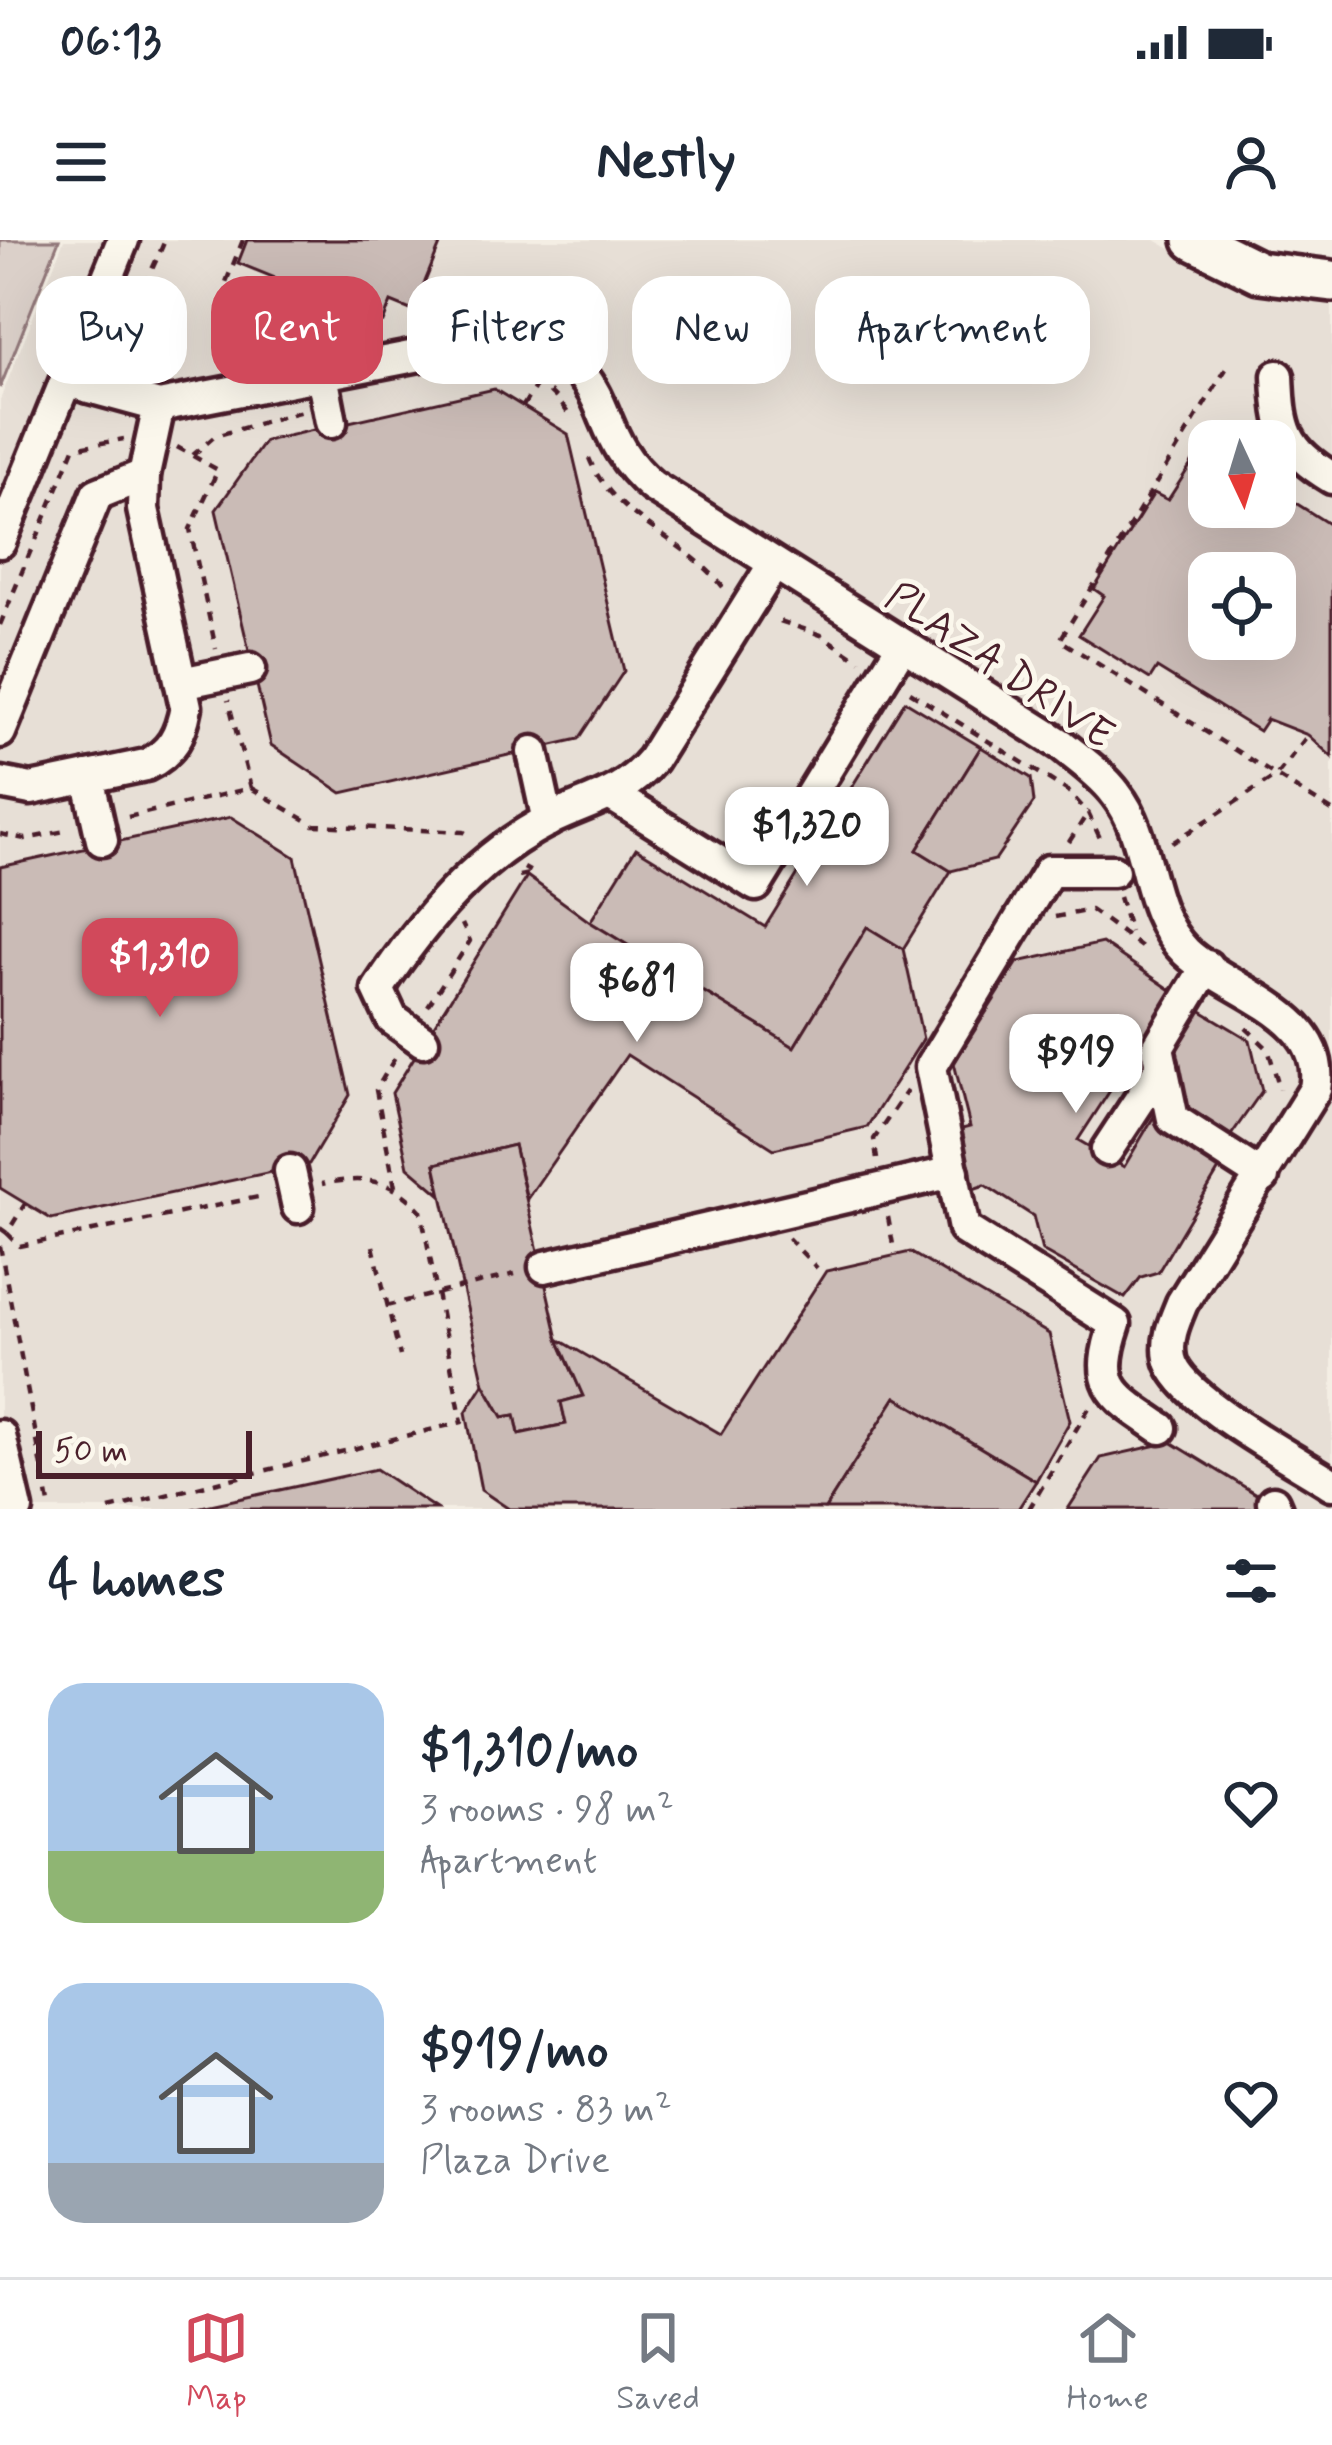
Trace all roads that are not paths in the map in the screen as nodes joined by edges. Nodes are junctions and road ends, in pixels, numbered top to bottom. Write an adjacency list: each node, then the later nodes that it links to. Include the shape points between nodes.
1 (123, 240): 3 (street)
2 (1194, 240): 4 (main road, via 1259,272)
3 (109, 276)
4 (1332, 281)
5 (1278, 376): 10 (street, via 1290,447)
6 (65, 384): 11 (street)
7 (95, 384): 8 (street, PLAZA DRIVE)
8 (159, 393): 9 (street); 12 (street, PLAZA DRIVE, via 323,389 523,335 591,380 628,466)
9 (144, 475): 15 (street, via 143,508); 16 (street, via 97,494)
10 (1332, 478)
11 (0, 542)
12 (774, 564): 13 (street, PLAZA DRIVE); 20 (street, via 652,760)
13 (901, 647): 20 (street, via 756,885); 23 (street, PLAZA DRIVE, via 1062,745 1106,784 1119,796)
14 (250, 669): 15 (street)
15 (181, 683): 18 (street, via 182,730 164,757)
16 (0, 732)
17 (532, 752): 21 (street)
18 (88, 777): 19 (street, via 31,789); 22 (street)
19 (0, 782)
20 (613, 796): 21 (street)
21 (548, 820): 25 (street, via 509,866 456,888 419,926 378,989 392,1019)
22 (102, 840)
23 (1142, 864): 24 (street, PLAZA DRIVE, via 1162,922); 28 (street, via 1049,872 932,1067)
24 (1207, 966): 26 (street, via 1158,1047); 29 (street, PLAZA DRIVE, via 1300,1030 1316,1056 1315,1089)
25 (417, 1037)
26 (1162, 1066): 27 (street); 29 (street, via 1173,1118)
27 (1107, 1150)
28 (953, 1172): 30 (street); 31 (street, via 964,1229 1115,1324 1102,1360 1106,1380 1117,1398)
29 (1263, 1177): 33 (street, PLAZA DRIVE, via 1182,1303 1170,1358 1192,1392)
30 (545, 1267)
31 (1161, 1427)
32 (0, 1436): 34 (street)
33 (1332, 1484)
34 (17, 1509)

